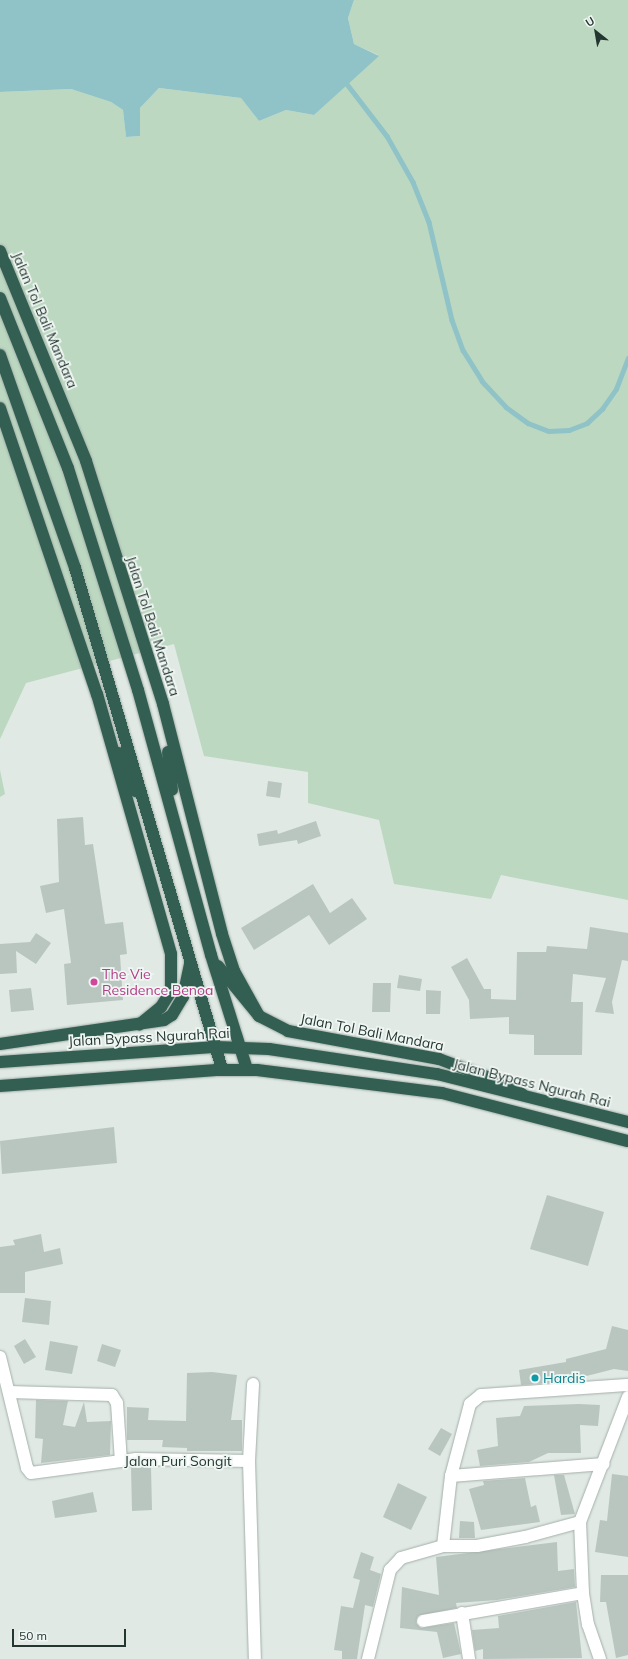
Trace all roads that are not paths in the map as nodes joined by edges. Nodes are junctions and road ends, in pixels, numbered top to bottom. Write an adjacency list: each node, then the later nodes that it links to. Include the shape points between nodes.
1 (0, 251): 5 (highway, Jalan Tol Bali Mandara, via 86,461)
2 (0, 298): 7 (highway, Jalan Tol Bali Mandara, via 68,468 138,690)
3 (0, 355): 8 (highway, via 46,477)
4 (0, 408): 6 (highway)
5 (163, 704): 7 (highway); 11 (highway, Jalan Tol Bali Mandara, via 222,934 234,971)
6 (100, 708): 8 (highway); 12 (highway, via 173,964 173,983 166,1000)
7 (177, 829): 9 (highway, Jalan Tol Bali Mandara)
8 (156, 836): 10 (highway)
9 (211, 955): 11 (highway, Jalan Tol Bali Mandara, via 232,987); 15 (highway, Jalan Tol Bali Mandara)
10 (191, 961): 12 (highway, via 183,998 172,1015); 14 (highway)
11 (259, 1016): 20 (highway, Jalan Tol Bali Mandara, via 288,1031 439,1059 506,1084)
12 (139, 1025): 13 (highway)
13 (0, 1044)
14 (216, 1047): 15 (highway, Jalan Bypass Ngurah Rai); 16 (highway, Jalan Bypass Ngurah Rai); 17 (highway)
15 (240, 1048): 18 (highway, Jalan Tol Bali Mandara); 20 (highway, Jalan Bypass Ngurah Rai, via 332,1056 437,1074 504,1093)
16 (0, 1062)
17 (222, 1069): 18 (highway); 19 (highway)
18 (247, 1069): 22 (highway, via 442,1093)
19 (0, 1086)
20 (523, 1095): 21 (highway, Jalan Bypass Ngurah Rai)
21 (628, 1122)
22 (628, 1141)
23 (0, 1357): 26 (street, Jalan Puri Songit)
24 (254, 1384): 29 (street)
25 (628, 1385): 31 (street, via 481,1395 470,1404)
26 (9, 1392): 28 (street, via 112,1395 117,1403); 28 (street, Jalan Puri Songit, via 27,1468 31,1473)
27 (628, 1396): 30 (street)
28 (121, 1461): 29 (street, Jalan Puri Songit)
29 (249, 1461): 37 (street, Jalan Puri Songit)
30 (604, 1464): 31 (street); 32 (street)
31 (451, 1476): 33 (street)
32 (580, 1522): 33 (street, via 477,1546); 34 (street)
33 (443, 1546): 38 (street, via 401,1558 390,1570)
34 (583, 1593): 35 (street); 40 (street, via 588,1624)
35 (462, 1613): 36 (street); 39 (street)
36 (423, 1621)
37 (255, 1659)
38 (368, 1659)
39 (469, 1659)
40 (600, 1659)

